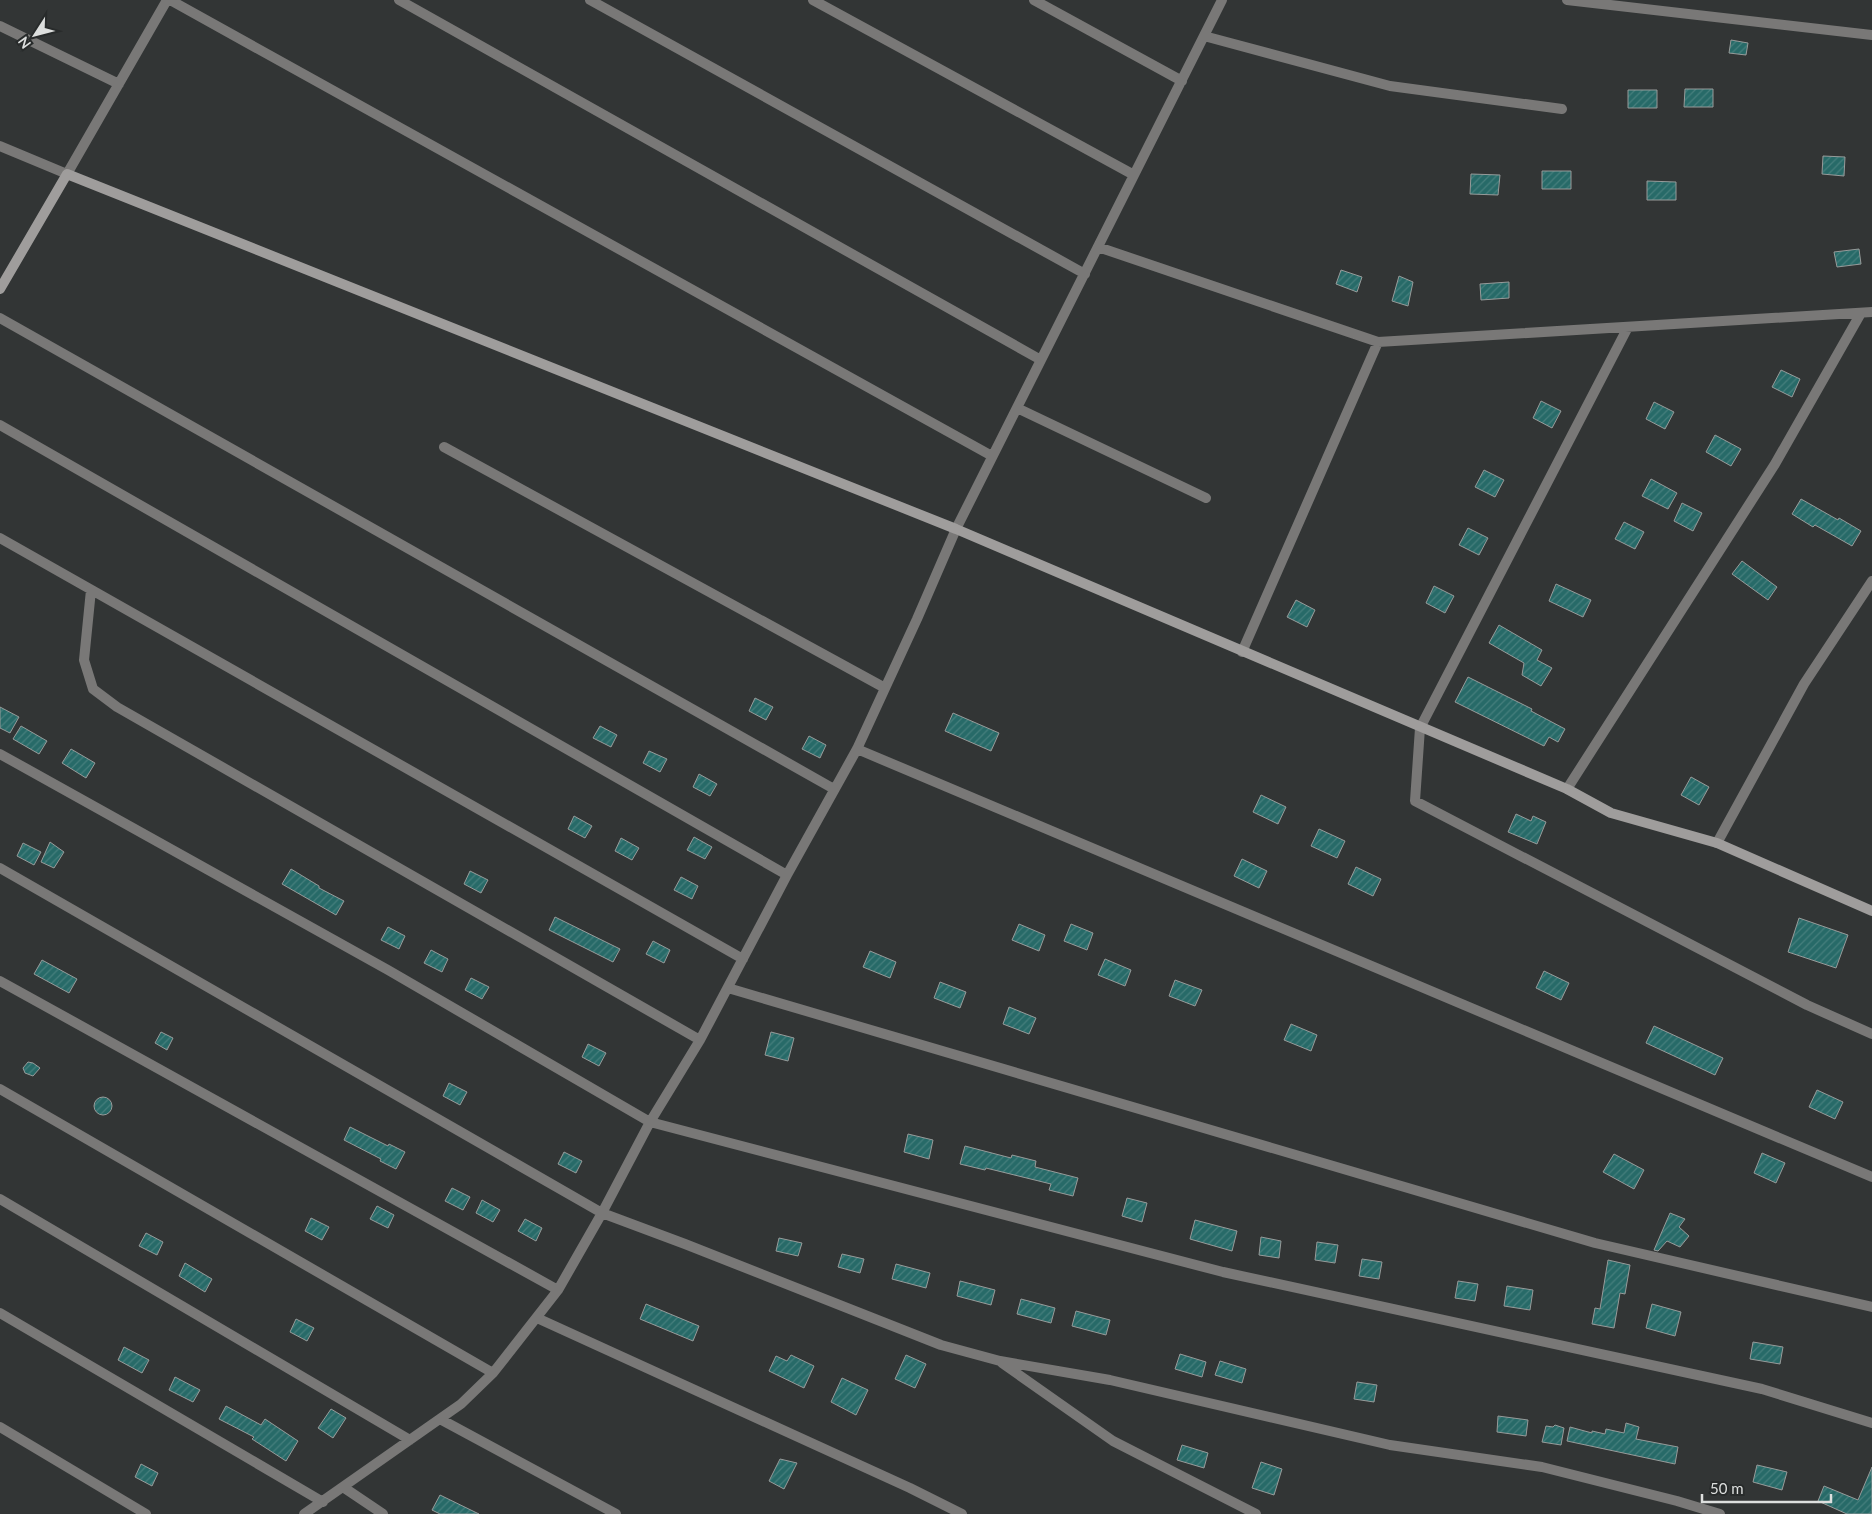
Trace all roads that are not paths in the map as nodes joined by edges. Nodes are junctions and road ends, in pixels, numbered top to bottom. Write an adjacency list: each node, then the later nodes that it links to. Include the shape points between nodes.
1 (169, 0): 12 (street); 29 (street)
2 (399, 0): 25 (street)
3 (590, 0): 18 (street)
4 (813, 0): 16 (street)
5 (1034, 0): 11 (street)
6 (1222, 0): 10 (street)
7 (1568, 0): 9 (street)
8 (0, 26): 12 (street)
9 (1872, 35)
10 (1204, 36): 11 (street); 13 (street, via 1390,86)
11 (1182, 81): 16 (street)
12 (119, 84): 15 (street)
13 (1562, 109)
14 (0, 146): 15 (street)
15 (67, 174): 19 (street); 31 (street)
16 (1134, 175): 17 (street)
17 (1098, 247): 18 (street); 24 (street)
18 (1085, 274): 25 (street)
19 (0, 289)
20 (1872, 312): 21 (street)
21 (1861, 313): 23 (street); 41 (street, via 1775,464)
22 (0, 318): 40 (street)
23 (1628, 327): 24 (street); 37 (street)
24 (1378, 342): 35 (street)
25 (1041, 360): 26 (street)
26 (1017, 408): 29 (street); 30 (street)
27 (0, 425): 44 (street)
28 (444, 447): 36 (street)
29 (992, 456): 31 (street)
30 (1206, 498)
31 (956, 529): 35 (street); 36 (street)
32 (0, 538): 34 (street)
33 (1872, 581): 42 (street, via 1804,684)
34 (91, 590): 46 (street); 50 (street, via 84,660 93,689 116,708)
35 (1242, 652): 37 (street)
36 (885, 688): 38 (street)
37 (1420, 728): 41 (street); 49 (street, via 1414,801 1807,1006)
38 (857, 749): 40 (street); 53 (street)
39 (0, 754): 52 (street, via 388,970)
40 (834, 789): 44 (street)
41 (1567, 789): 42 (street, via 1611,813)
42 (1717, 843): 45 (street)
43 (0, 868): 55 (street)
44 (787, 875): 46 (street)
45 (1872, 911)
46 (743, 959): 48 (street)
47 (0, 981): 56 (street)
48 (728, 988): 50 (street); 57 (street, via 1595,1243)
49 (1872, 1034)
50 (700, 1040): 52 (street)
51 (0, 1089): 61 (street)
52 (650, 1122): 55 (street); 63 (street, via 1223,1272 1762,1389)
53 (1872, 1177)
54 (0, 1199): 65 (street)
55 (602, 1213): 56 (street); 60 (street, via 941,1345)
56 (558, 1290): 59 (street)
57 (1872, 1307)
58 (0, 1313): 67 (street)
59 (537, 1318): 61 (street); 72 (street)
60 (1000, 1361): 73 (street, via 1113,1441); 74 (street, via 1110,1380 1390,1445 1542,1467)
61 (494, 1373): 62 (street)
62 (440, 1419): 65 (street); 71 (street)
63 (1872, 1423)
64 (0, 1427): 68 (street)
65 (410, 1440): 66 (street)
66 (344, 1487): 67 (street); 70 (street)
67 (323, 1502): 69 (street)
68 (146, 1514)
69 (304, 1514)
70 (383, 1514)
71 (616, 1514)
72 (962, 1514)
73 (1256, 1514)
74 (1720, 1514)

